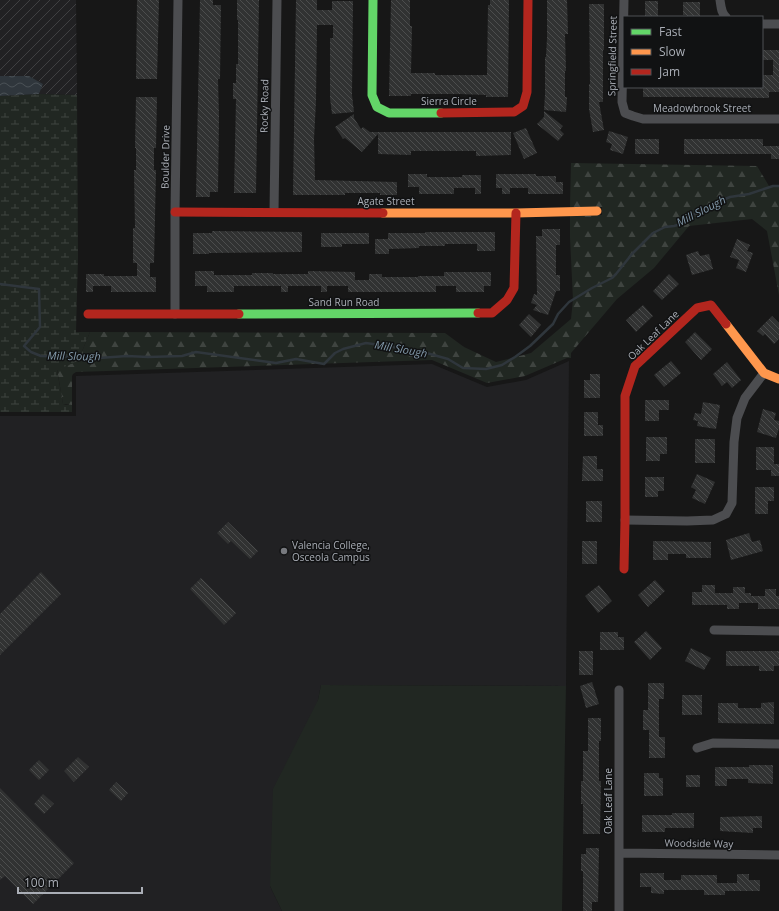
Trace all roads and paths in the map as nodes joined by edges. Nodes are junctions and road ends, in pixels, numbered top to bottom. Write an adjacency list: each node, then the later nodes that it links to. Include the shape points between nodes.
1 (178, 0): 15 (street, Boulder Drive)
2 (276, 0): 16 (street, Rocky Road)
3 (373, 0): 4 (street, Sierra Circle, via 372,95 377,107 389,113 514,112 523,106 527,92)
4 (528, 0)
5 (624, 0): 7 (street, Springfield Street)
6 (720, 0): 8 (street)
7 (624, 16)
8 (724, 16)
9 (763, 24): 10 (street)
10 (779, 24)
11 (623, 51): 12 (street, Springfield Street, via 622,102)
12 (625, 113): 13 (street, Meadowbrook Street, via 643,118)
13 (779, 120)
14 (598, 211): 17 (street, Agate Street)
15 (175, 212): 16 (street, Agate Street); 19 (street, Boulder Drive)
16 (274, 212): 17 (street, Agate Street)
17 (516, 213): 19 (street, Sand Run Road, via 514,288 507,300 492,312)
18 (88, 314): 19 (street, Sand Run Road)
19 (175, 314)
20 (764, 373): 21 (street); 22 (street, via 745,398 737,418 732,503 726,514 713,520); 22 (street, Oak Leaf Lane, via 711,305 698,308 635,366 625,396)
21 (779, 379)
22 (625, 520): 23 (street, Oak Leaf Lane)
23 (624, 569)
24 (714, 630): 25 (street)
25 (779, 631)
26 (620, 690): 29 (street, Oak Leaf Lane)
27 (779, 744): 28 (street, via 713,743)
28 (698, 748)
29 (619, 853): 30 (street, Woodside Way); 31 (street, Oak Leaf Lane)
30 (779, 855)
31 (618, 911)

